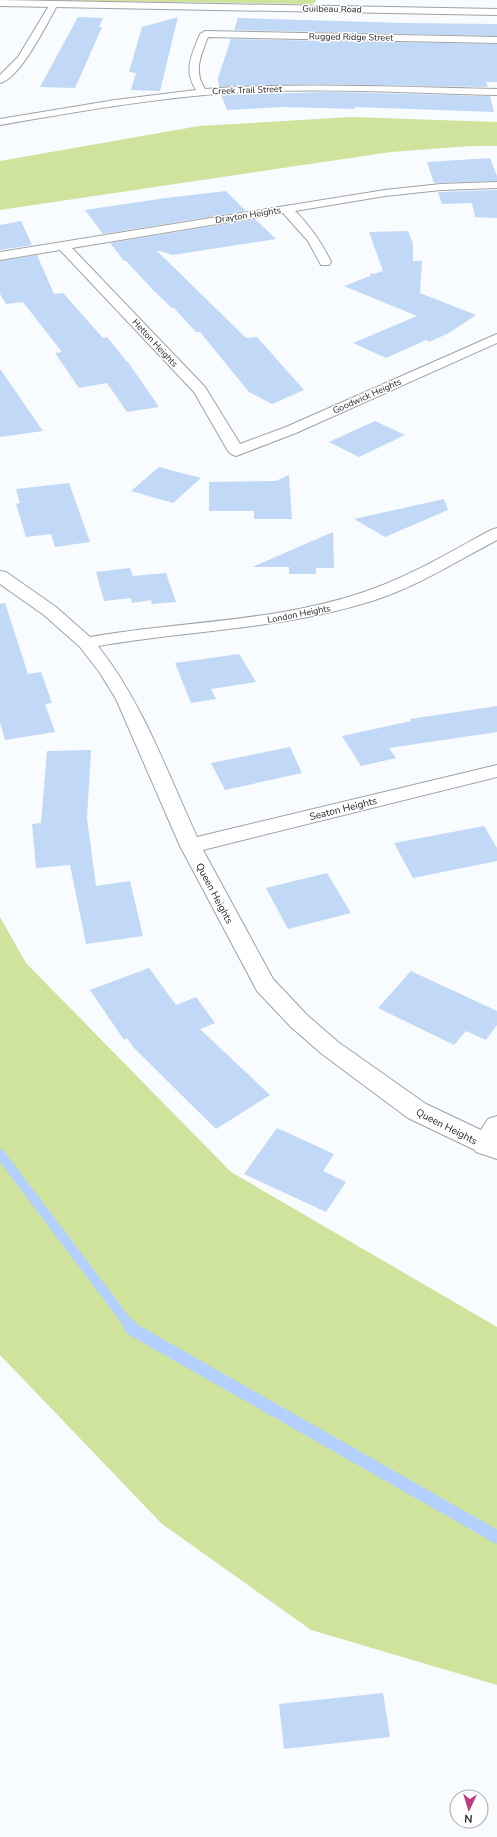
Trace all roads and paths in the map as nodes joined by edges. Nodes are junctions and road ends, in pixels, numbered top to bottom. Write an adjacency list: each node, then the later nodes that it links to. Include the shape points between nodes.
1 (349, 0): 5 (street)
2 (0, 3): 3 (street, Guilbeau Road)
3 (54, 4): 4 (street, Guilbeau Road); 8 (street, via 19,62)
4 (327, 5): 5 (street, Guilbeau Road)
5 (348, 10): 6 (street, Guilbeau Road)
6 (497, 12)
7 (497, 40): 9 (street, Rugged Ridge Street, via 205,34 192,68 195,83)
8 (0, 80)
9 (202, 92): 10 (street, Creek Trail Street, via 326,88); 12 (street, Creek Trail Street)
10 (497, 92)
11 (8, 112): 12 (street)
12 (18, 120): 13 (street, Creek Trail Street)
13 (0, 122)
14 (497, 185): 15 (street, Drayton Heights, via 413,189)
15 (286, 209): 16 (street, Drayton Heights); 18 (street, via 308,230)
16 (62, 246): 17 (street, Drayton Heights); 20 (street, Hetton Heights, via 200,390)
17 (0, 256)
18 (326, 262)
19 (497, 338): 20 (street, Goodwick Heights, via 291,430)
20 (236, 450)
21 (497, 533): 23 (street, London Heights, via 403,584 332,607 250,623 159,631)
22 (0, 576): 23 (street, Queen Heights, via 50,611)
23 (86, 644): 25 (street, Queen Heights, via 108,671 125,699)
24 (497, 771): 25 (street, Seaton Heights)
25 (190, 846): 26 (street, Queen Heights, via 265,985 299,1021 330,1048 417,1111)
26 (493, 1140)

